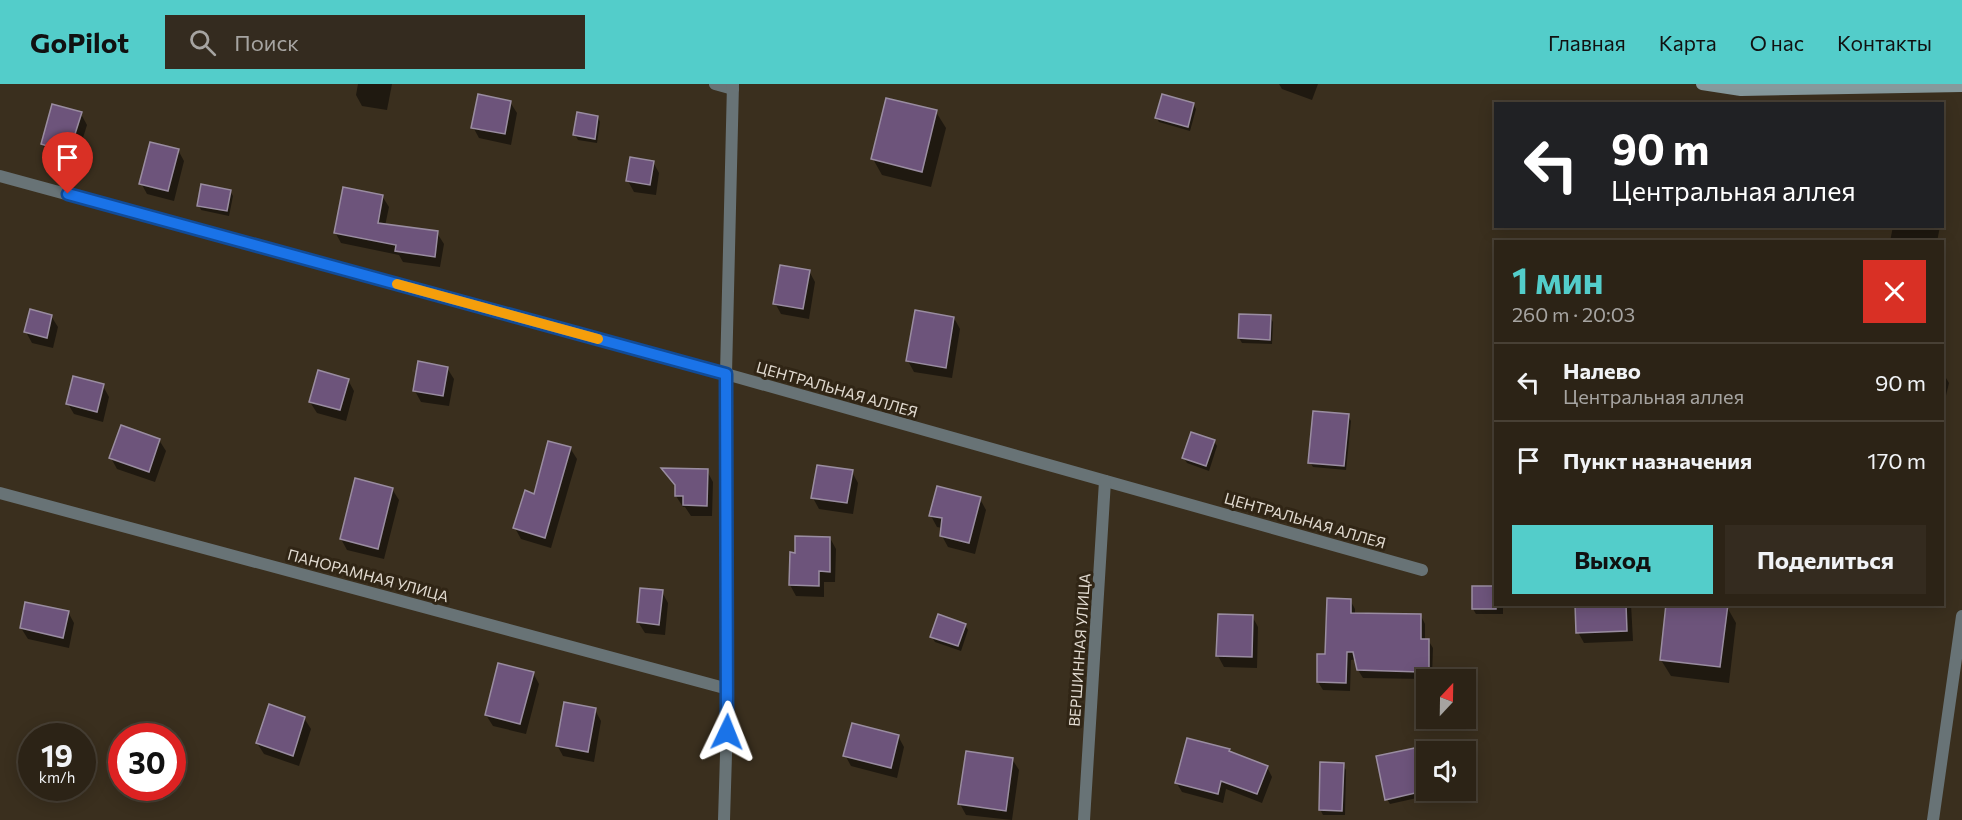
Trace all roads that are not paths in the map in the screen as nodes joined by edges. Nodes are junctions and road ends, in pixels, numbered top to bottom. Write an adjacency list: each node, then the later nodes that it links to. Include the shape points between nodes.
1 (715, 84): 3 (street)
2 (1702, 84): 4 (street, via 1741,90)
3 (733, 86): 6 (street)
4 (1962, 86)
5 (0, 176): 6 (street, ЦЕНТРАЛЬНАЯ АЛЛЕЯ)
6 (726, 374): 7 (street, ЦЕНТРАЛЬНАЯ АЛЛЕЯ); 11 (street)
7 (1105, 481): 9 (street, ЦЕНТРАЛЬНАЯ АЛЛЕЯ); 13 (street, ВЕРШИННАЯ УЛИЦА)
8 (0, 493): 11 (street, ПАНОРАМНАЯ УЛИЦА)
9 (1422, 570)
10 (1962, 616): 14 (street)
11 (728, 688): 12 (street)
12 (724, 820)
13 (1084, 820)
14 (1934, 820)

